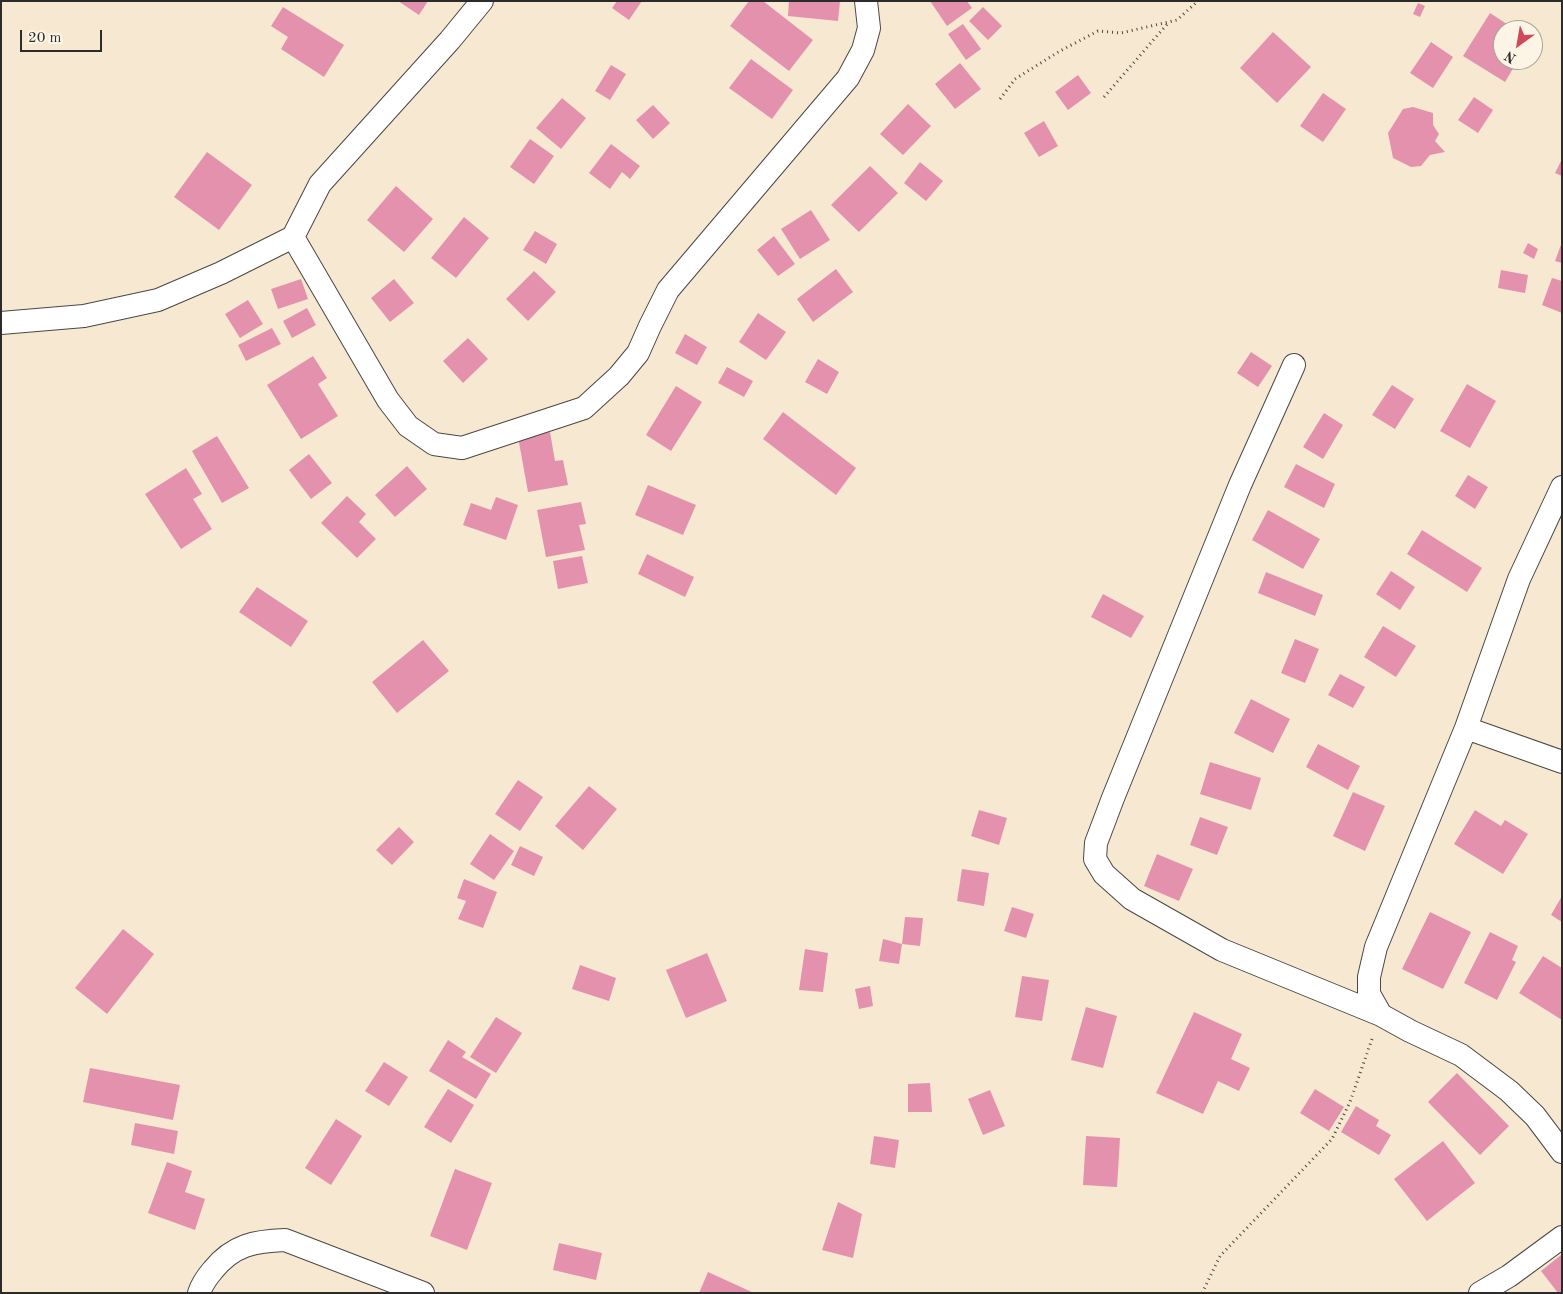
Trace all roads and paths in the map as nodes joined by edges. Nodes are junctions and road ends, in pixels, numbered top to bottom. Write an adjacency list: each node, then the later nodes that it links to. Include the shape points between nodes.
1 (482, 1): 7 (street, via 320,184)
2 (866, 1): 7 (street, via 869,28 863,50 848,78 668,290 638,353 619,376 584,408 462,448 434,444 408,426 388,400)
3 (1198, 1): 4 (path, via 1177,20)
4 (1169, 22): 5 (path); 6 (path, via 1121,34 1098,31 1015,79)
5 (1104, 97)
6 (1000, 99)
7 (293, 237): 8 (street, via 158,300 84,316)
8 (1, 323)
9 (1294, 365): 13 (street, via 1240,485 1112,798 1096,843 1095,859 1104,874 1132,899 1222,950)
10 (1562, 488): 11 (street, via 1519,579)
11 (1466, 728): 12 (street); 13 (street, via 1376,947 1369,976 1369,994)
12 (1562, 762)
13 (1381, 1015): 14 (street, via 1461,1055 1509,1091 1535,1116); 18 (path, via 1350,1102 1332,1139 1220,1256)
14 (1562, 1152)
15 (1562, 1236): 19 (street, via 1509,1276)
16 (199, 1293): 17 (street, via 220,1261 236,1248 264,1240 285,1240)
17 (423, 1293)
18 (1202, 1293)
19 (1480, 1293)

